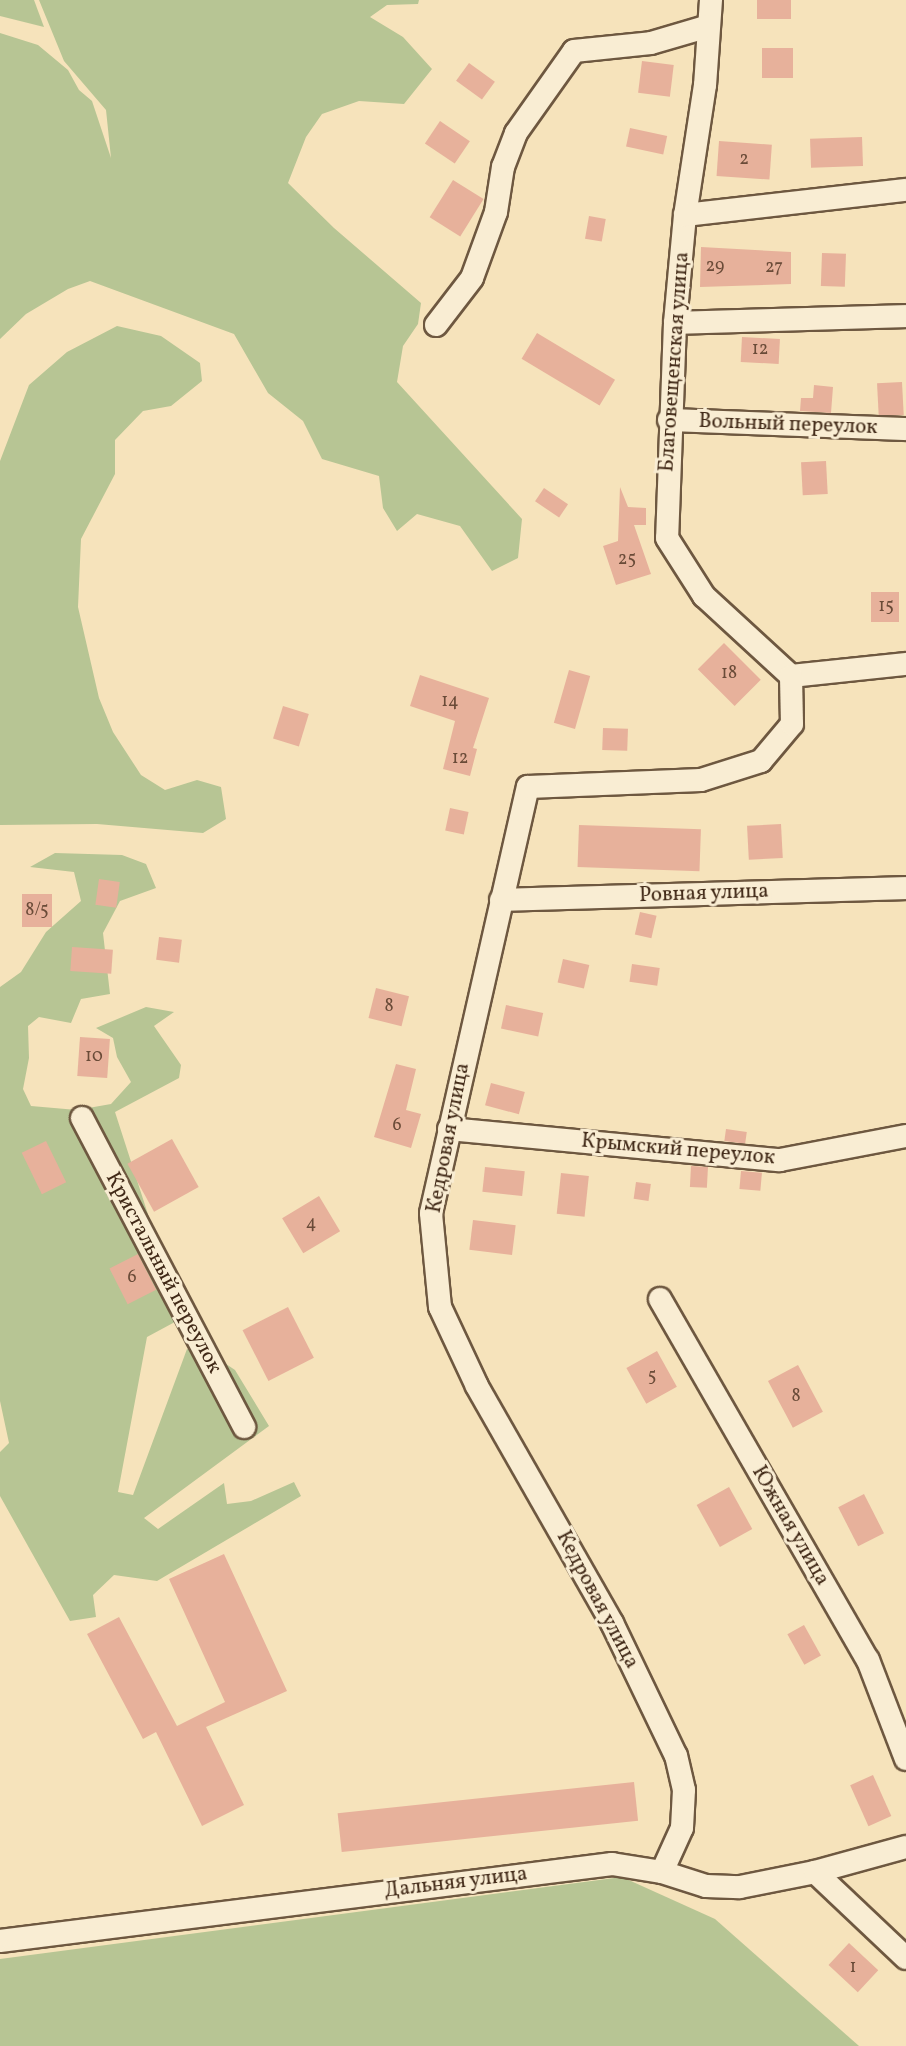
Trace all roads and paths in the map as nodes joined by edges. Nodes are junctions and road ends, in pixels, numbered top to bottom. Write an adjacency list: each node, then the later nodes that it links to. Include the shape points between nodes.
1 (711, 0): 2 (street, Благовещенская улица)
2 (709, 26): 4 (street, Благовещенская улица, via 705,85); 7 (street, via 651,43 574,51 516,133 503,167 496,212 472,278)
3 (906, 190): 4 (street)
4 (685, 215): 6 (street, Благовещенская улица)
5 (906, 316): 6 (street)
6 (675, 323): 8 (street, Благовещенская улица)
7 (436, 325)
8 (669, 420): 9 (street, Вольный переулок); 11 (street, Благовещенская улица, via 666,538 704,596)
9 (906, 429)
10 (906, 664): 11 (street)
11 (791, 676): 13 (street, Кедровая улица, via 792,724 761,761 701,780 528,787)
12 (906, 888): 13 (street, Ровная улица)
13 (501, 900): 15 (street, Кедровая улица)
14 (82, 1118): 18 (street, Кристальный переулок)
15 (449, 1129): 16 (street, Крымский переулок, via 780,1160); 21 (street, Кедровая улица, via 431,1213 440,1307 477,1386 612,1623 676,1756 684,1790 682,1828)
16 (906, 1136)
17 (660, 1299): 19 (street, Южная улица, via 868,1660)
18 (244, 1427)
19 (906, 1759)
20 (906, 1847): 22 (street, Дальняя улица)
21 (662, 1872): 22 (street, Дальняя улица, via 706,1886 740,1887); 23 (street, Дальняя улица, via 612,1864)
22 (815, 1872): 24 (street)
23 (0, 1941)
24 (906, 1958)

